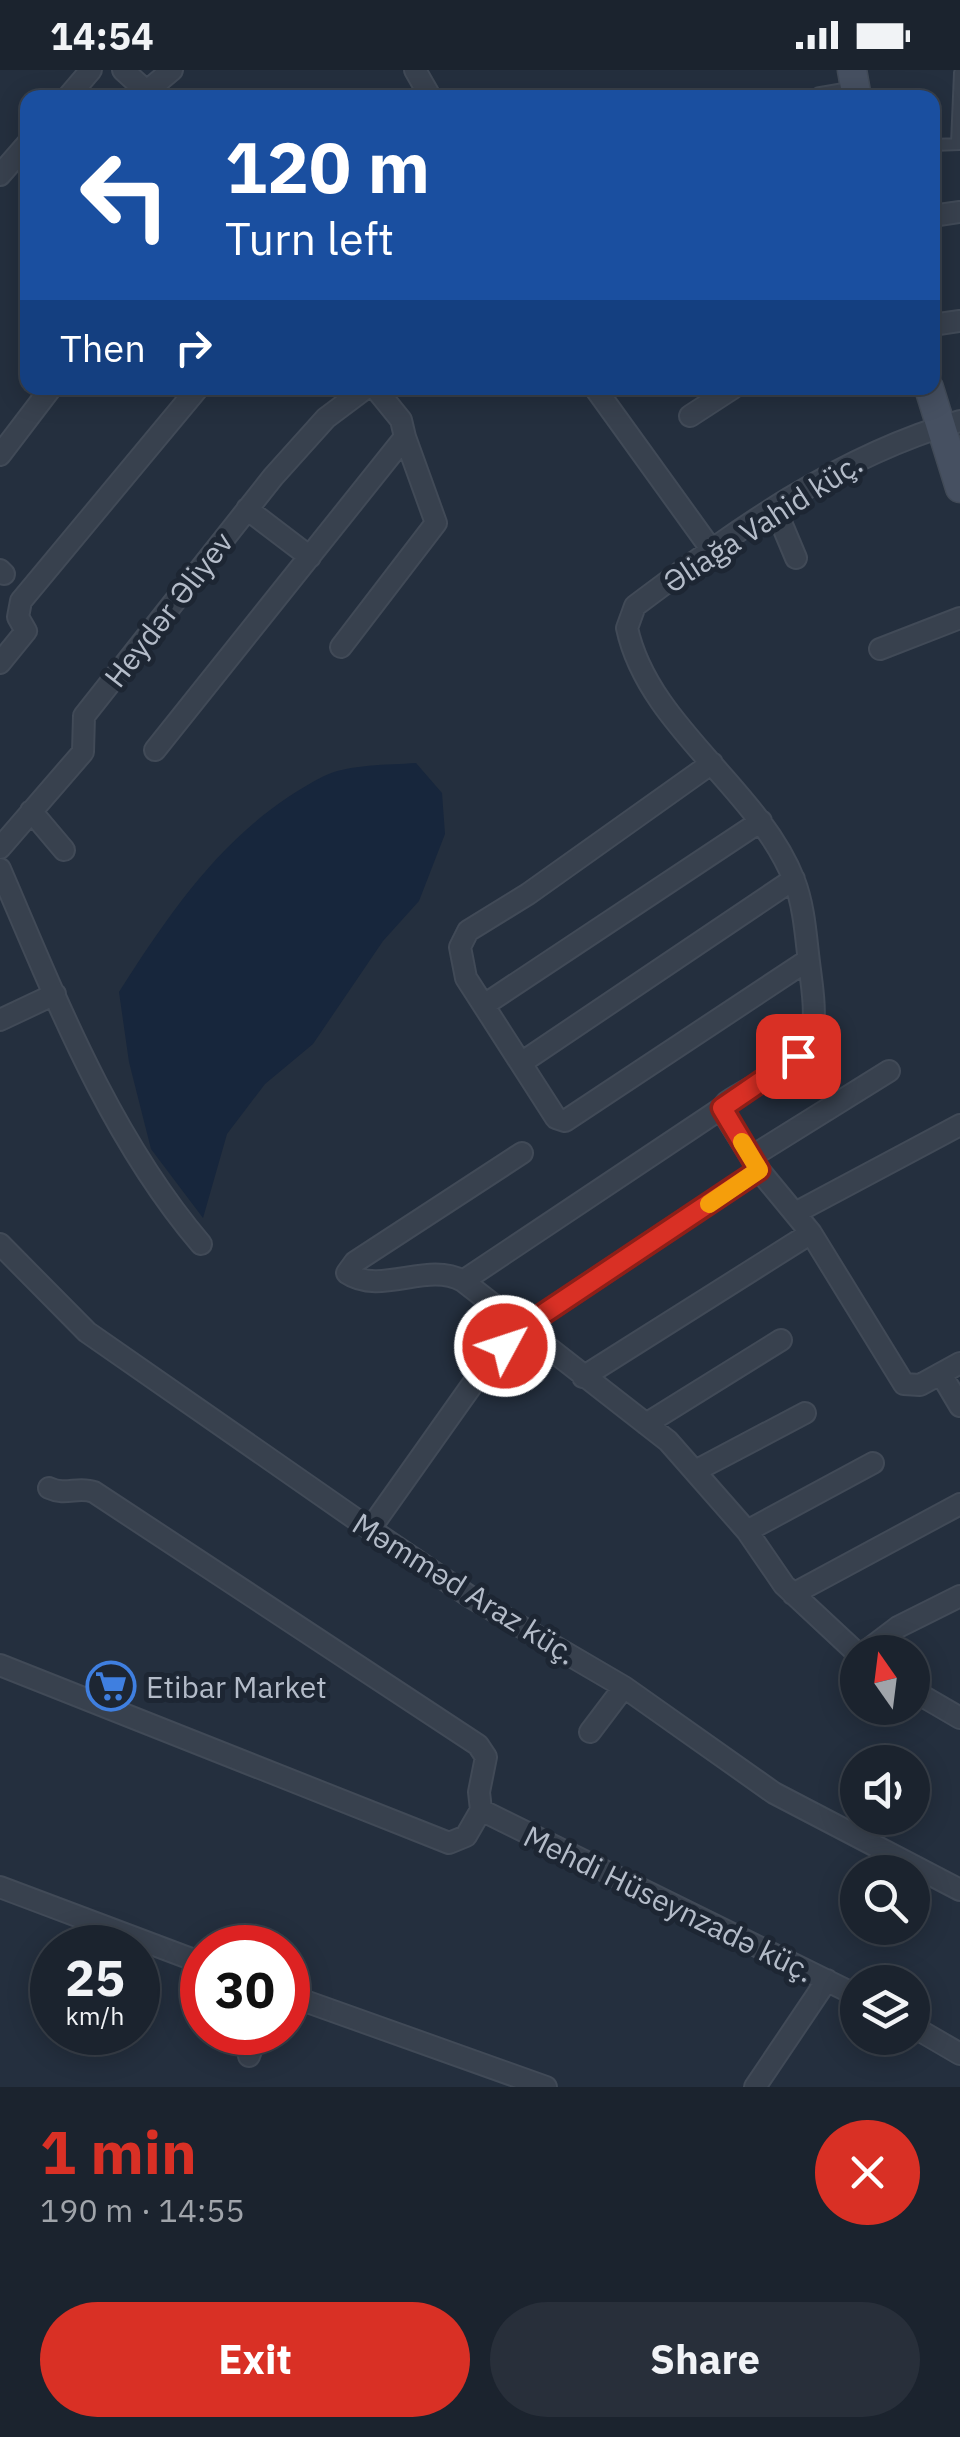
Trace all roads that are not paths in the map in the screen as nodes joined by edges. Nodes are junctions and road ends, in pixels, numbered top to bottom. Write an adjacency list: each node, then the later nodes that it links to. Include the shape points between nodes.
1 (91, 70): 5 (street)
2 (123, 70): 6 (street)
3 (172, 70): 7 (street)
4 (960, 73): 8 (lane)
5 (74, 90)
6 (146, 90)
7 (154, 90)
8 (958, 144)
9 (20, 153): 10 (street)
10 (0, 175)
11 (46, 395): 21 (street)
12 (192, 395): 31 (street, via 20,601 26,631)
13 (357, 395): 24 (street, Heydər Əliyev, via 326,418)
14 (381, 395): 20 (street)
15 (600, 395): 25 (street)
16 (722, 395): 18 (street)
17 (933, 395): 19 (main road)
18 (690, 416)
19 (950, 424): 22 (main road); 23 (street, Əliağa Vahid küç., via 868,453)
20 (406, 437): 26 (street); 29 (street, via 436,523)
21 (0, 455)
22 (960, 488)
23 (775, 508): 25 (street, Əliağa Vahid küç.); 27 (street)
24 (247, 509): 26 (street); 34 (street, Heydər Əliyev, via 84,716 82,752)
25 (711, 549): 33 (street, Əliağa Vahid küç., via 635,606 627,628 658,694)
26 (310, 557): 32 (street)
27 (796, 558)
28 (960, 618): 30 (street)
29 (342, 647)
30 (880, 649)
31 (0, 663)
32 (155, 750)
33 (712, 764): 35 (street, Əliağa Vahid küç.); 42 (street, via 468,931 460,946 466,978)
34 (31, 811): 36 (street, Heydər Əliyev); 37 (street)
35 (761, 821): 39 (street, Əliağa Vahid küç.); 42 (street)
36 (0, 848)
37 (64, 850)
38 (0, 869): 41 (street)
39 (794, 879): 40 (street, Əliağa Vahid küç.); 44 (street)
40 (810, 971): 44 (street, via 571,1119 556,1118); 46 (street, Əliağa Vahid küç., via 814,1018 806,1047)
41 (54, 994): 43 (street); 53 (street, via 139,1163)
42 (484, 1006): 44 (street)
43 (0, 1020)
44 (521, 1063)
45 (889, 1071): 49 (street)
46 (722, 1108): 49 (street); 54 (street, Əliağa Vahid küç.)
47 (960, 1125): 50 (street)
48 (522, 1154): 54 (street, via 347,1270 364,1280 436,1273)
49 (755, 1164): 50 (street); 55 (street)
50 (794, 1213): 51 (street)
51 (811, 1233): 58 (street, via 904,1384 920,1385); 59 (street)
52 (0, 1244): 67 (street, Məmməd Araz küç., via 87,1332)
53 (202, 1244)
54 (463, 1281): 55 (street)
55 (522, 1328): 59 (street); 67 (street, via 484,1368)
56 (782, 1340): 62 (street)
57 (960, 1363): 58 (street)
58 (941, 1374): 60 (street)
59 (583, 1376): 62 (street)
60 (960, 1406)
61 (805, 1413): 64 (street)
62 (646, 1424): 64 (street)
63 (873, 1463): 68 (street)
64 (698, 1470): 68 (street)
65 (50, 1488): 78 (street, via 60,1494 94,1492 478,1745 486,1757)
66 (960, 1504): 69 (street)
67 (370, 1530): 74 (street, Məmməd Araz küç.)
68 (747, 1531): 69 (street)
69 (793, 1594): 71 (street)
70 (960, 1596): 72 (street)
71 (840, 1635)
72 (887, 1635)
73 (0, 1665): 78 (street, via 449,1843 466,1836)
74 (624, 1687): 77 (street); 80 (street, Məmməd Araz küç., via 804,1810)
75 (930, 1700): 76 (street)
76 (960, 1718)
77 (590, 1732)
78 (481, 1810): 82 (street, Mehdi Hüseynzadə küç.)
79 (0, 1887): 81 (street)
80 (960, 1890)
81 (180, 1956)
82 (827, 1980): 83 (street, Mehdi Hüseynzadə küç.); 88 (street)
83 (840, 1987)
84 (310, 2003): 87 (street)
85 (930, 2036): 86 (street)
86 (960, 2054)
87 (546, 2087)
88 (755, 2087)

